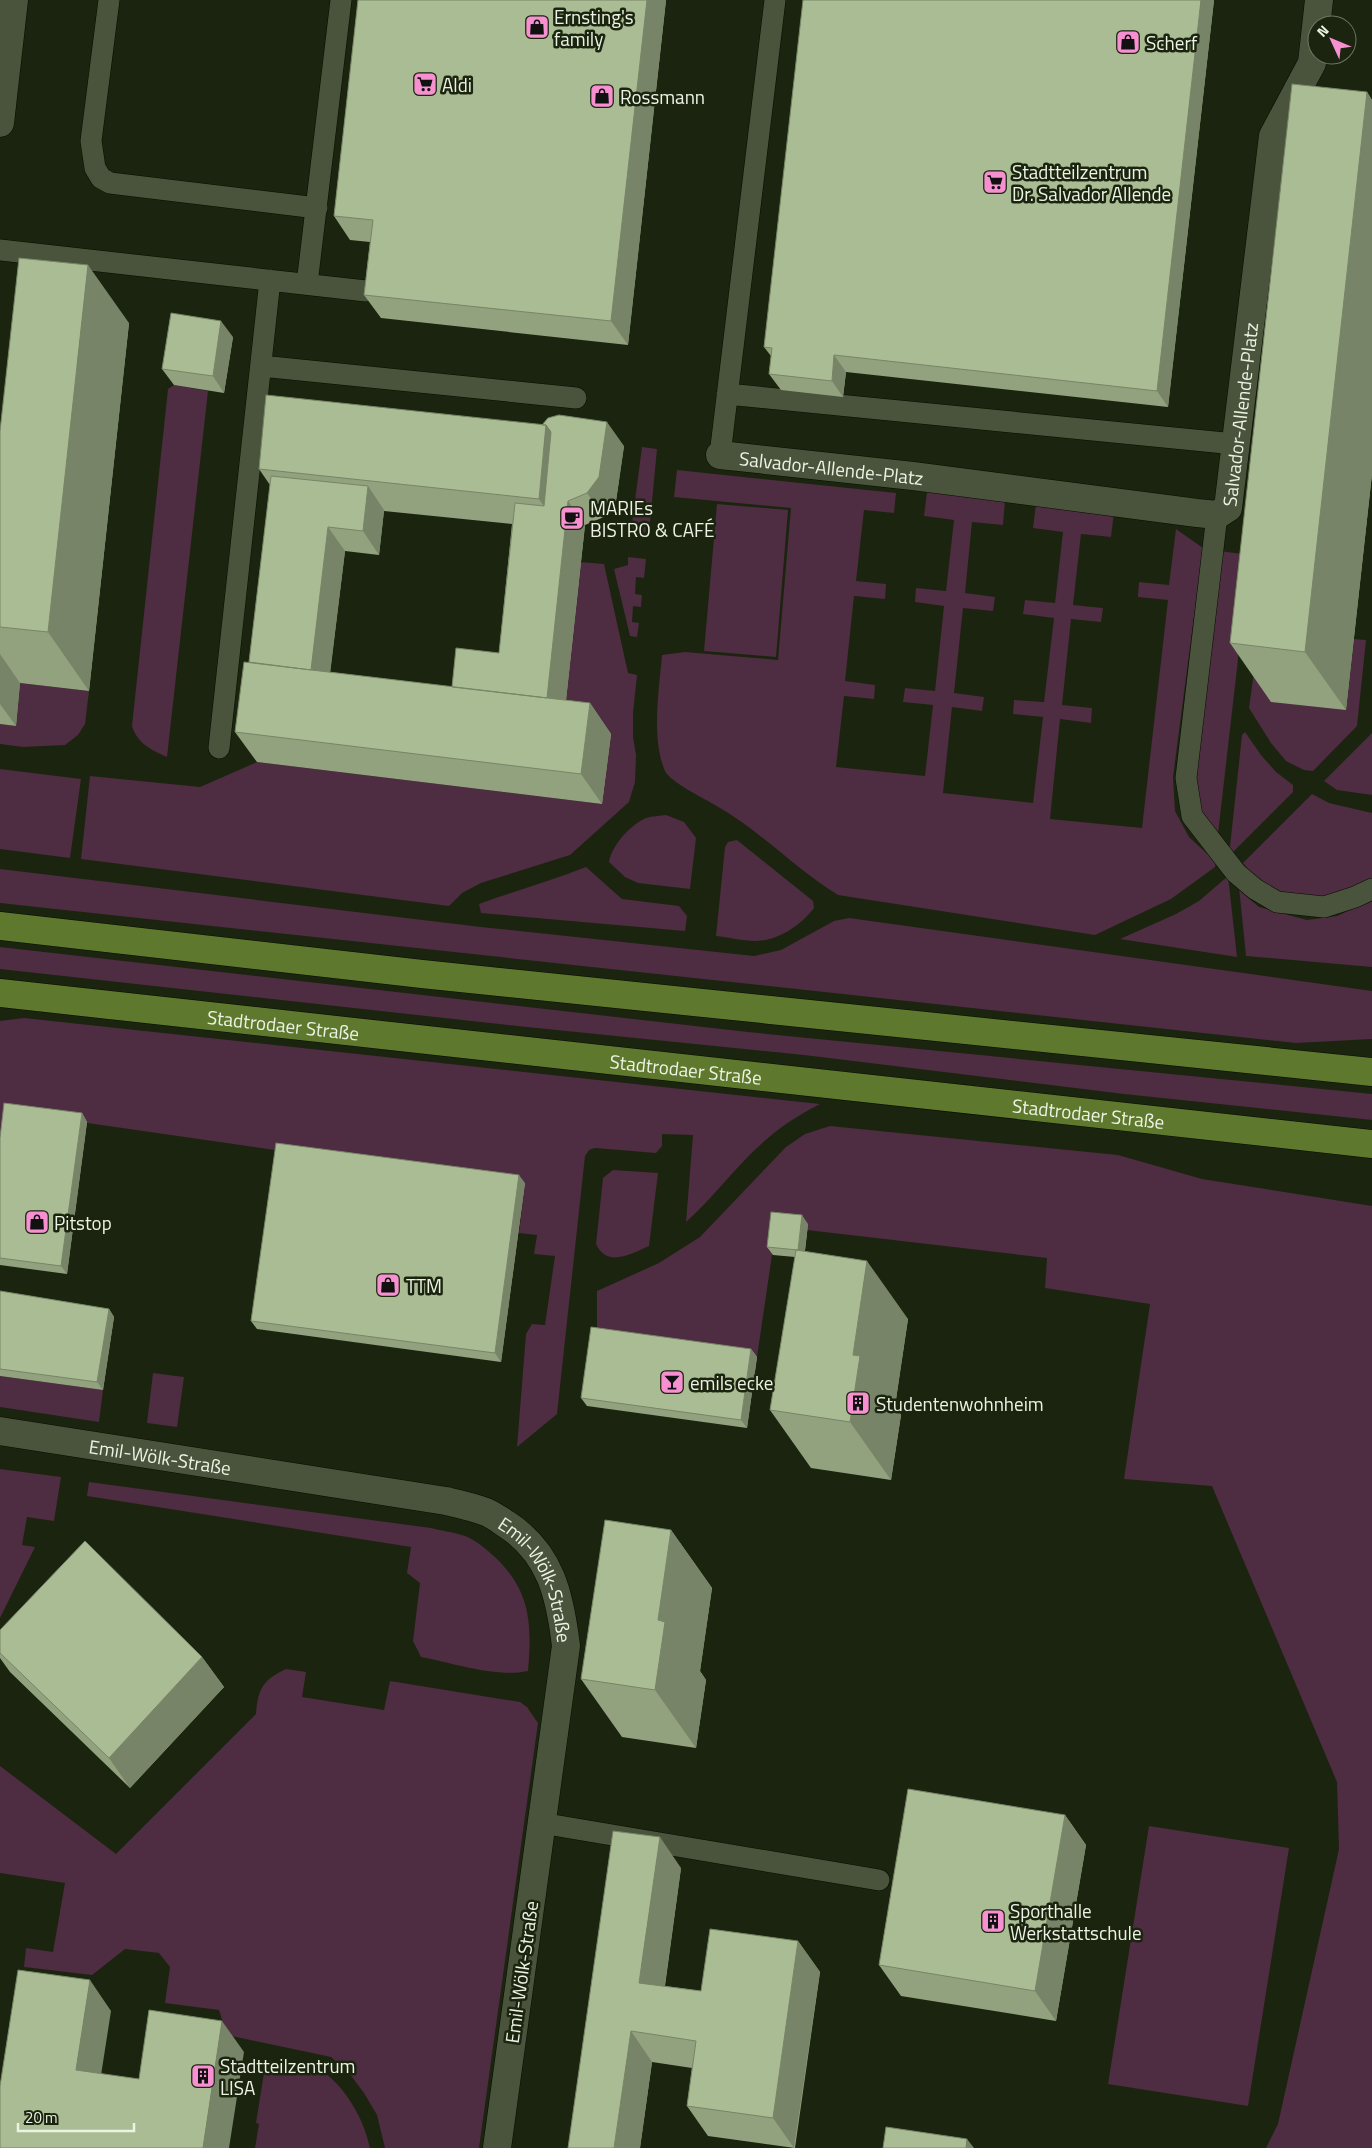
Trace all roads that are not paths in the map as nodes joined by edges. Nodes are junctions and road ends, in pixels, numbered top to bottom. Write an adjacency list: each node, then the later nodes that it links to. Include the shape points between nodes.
1 (14, 0): 6 (street)
2 (109, 0): 7 (lane, via 91,141 95,168 101,178 110,183)
3 (341, 0): 7 (lane)
4 (775, 0): 13 (lane)
5 (1320, 0): 15 (street, Salvador-Allende-Platz, via 1312,63 1273,136)
6 (0, 123)
7 (316, 208): 10 (lane)
8 (0, 250): 9 (lane)
9 (270, 280): 10 (lane); 12 (lane)
10 (307, 284): 11 (lane)
11 (366, 291)
12 (261, 366): 14 (lane); 18 (lane)
13 (727, 394): 15 (lane); 16 (lane)
14 (576, 398)
15 (1235, 444): 17 (street, Salvador-Allende-Platz, via 1228,508)
16 (720, 455): 17 (street, Salvador-Allende-Platz)
17 (1217, 515): 19 (lane, via 1186,778 1192,816 1236,873 1254,889 1277,902 1324,907)
18 (218, 748)
19 (1372, 889)
20 (0, 926): 22 (main road, via 422,974)
21 (0, 993): 23 (main road, Stadtrodaer Straße)
22 (1372, 1072)
23 (1372, 1144)
24 (0, 1431): 25 (street, Emil-Wölk-Straße, via 446,1501 488,1513 518,1532 542,1558 553,1582 562,1610 566,1646)
25 (541, 1823): 26 (lane); 27 (street, Emil-Wölk-Straße)
26 (879, 1880)
27 (497, 2148)

